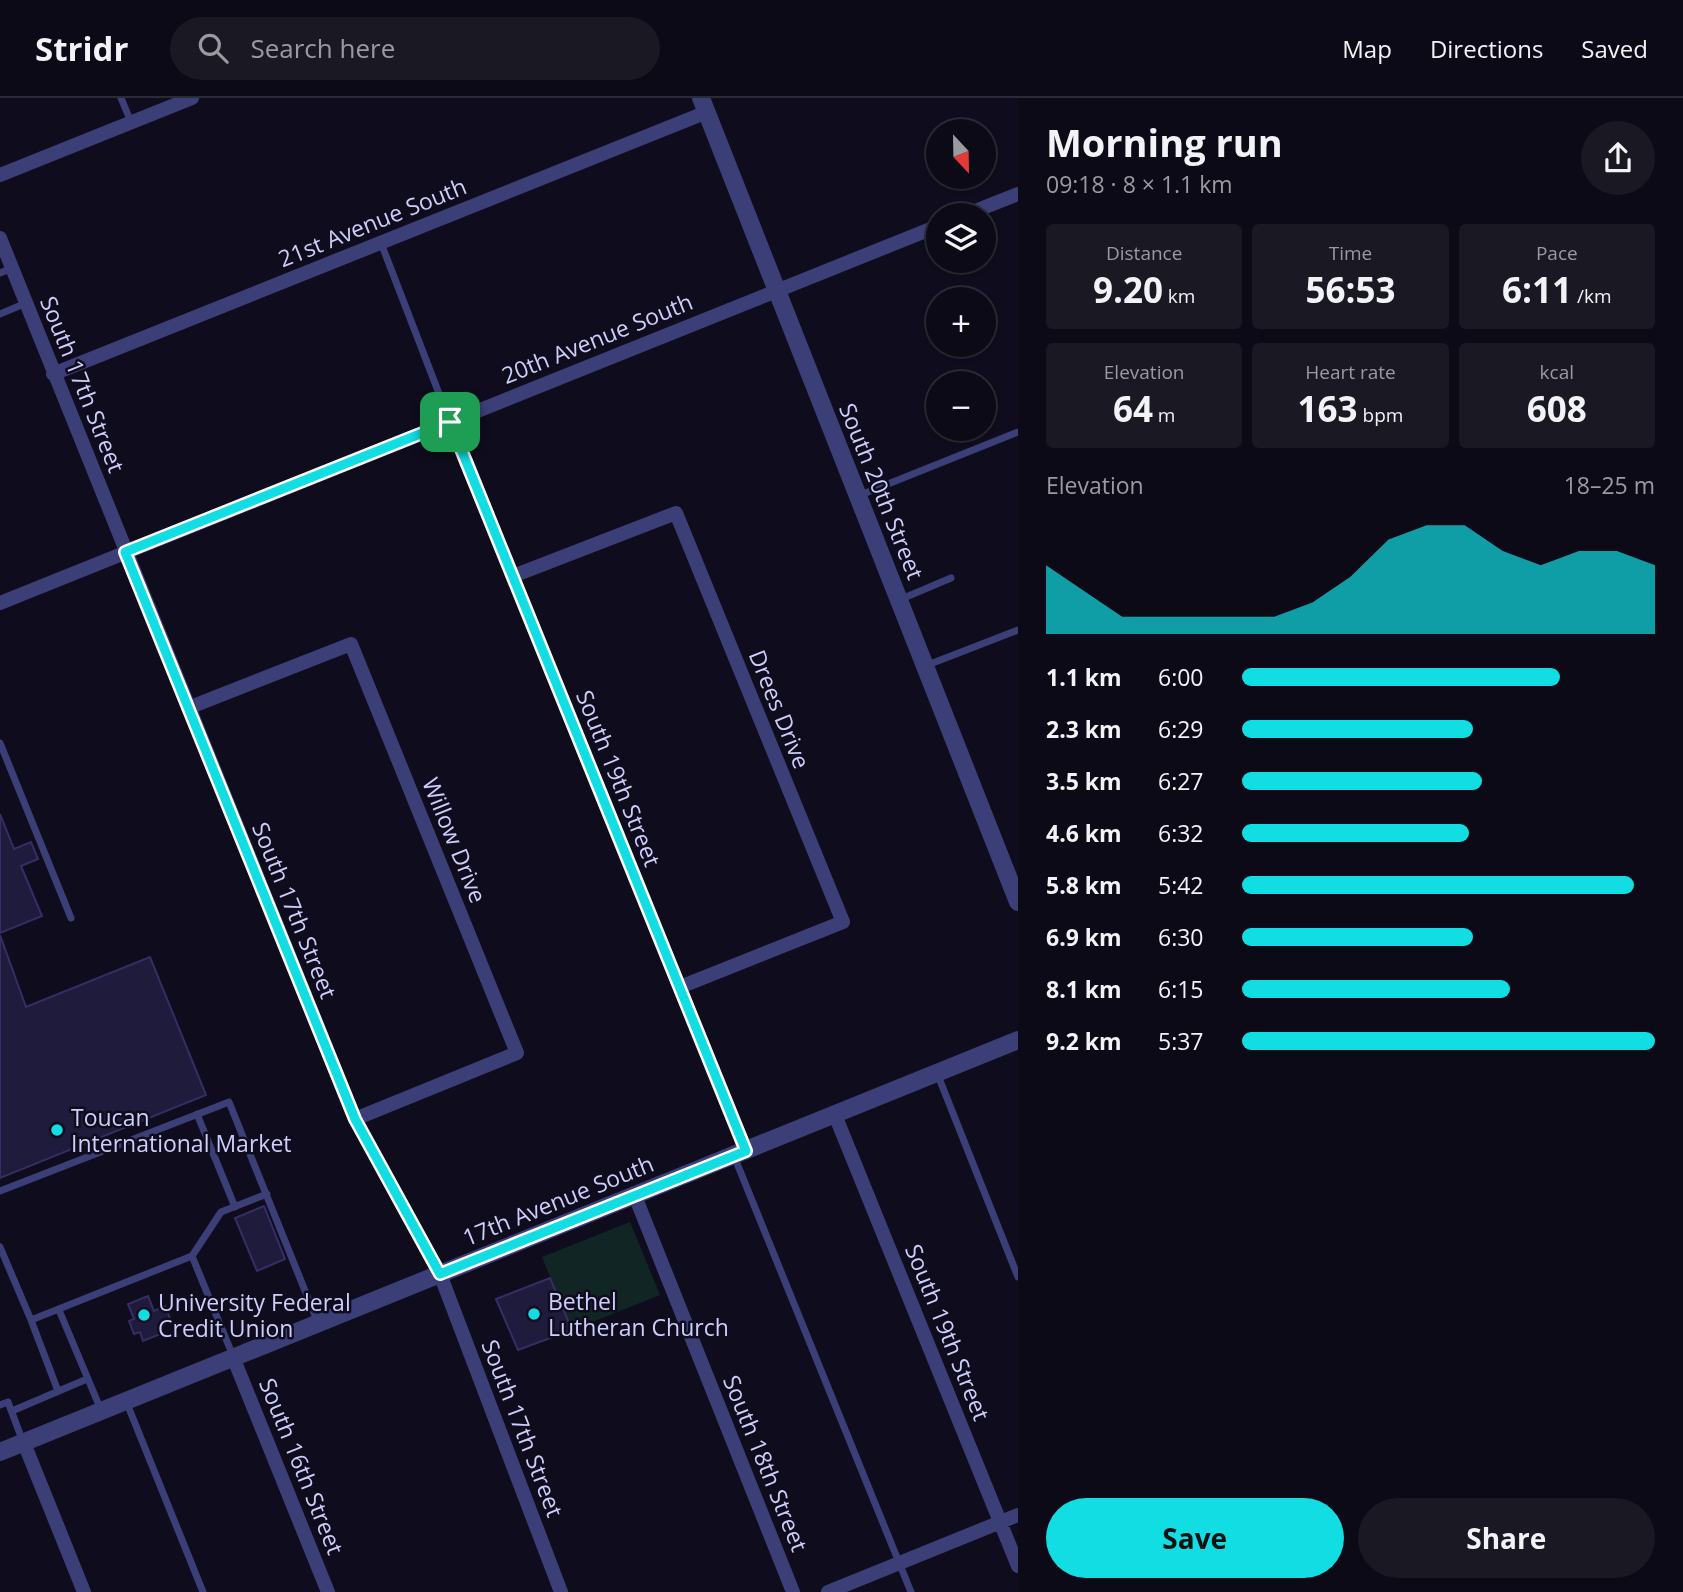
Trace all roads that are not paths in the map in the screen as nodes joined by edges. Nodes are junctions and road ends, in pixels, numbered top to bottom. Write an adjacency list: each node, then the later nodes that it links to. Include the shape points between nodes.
1 (121, 98): 4 (lane)
2 (192, 98): 4 (street)
3 (704, 105): 10 (street, 21st Avenue South); 12 (street, South 20th Street)
4 (131, 122): 5 (street)
5 (0, 175)
6 (1018, 194): 7 (street)
7 (995, 203)
8 (926, 231): 12 (street, 20th Avenue South)
9 (0, 238): 11 (street, South 17th Street)
10 (381, 243): 15 (street, 21st Avenue South); 16 (lane)
11 (6, 271): 13 (street, South 17th Street)
12 (776, 290): 16 (street, 20th Avenue South); 18 (street, South 20th Street)
13 (26, 303): 14 (lane); 15 (street, South 17th Street)
14 (0, 314)
15 (53, 374): 19 (street, South 17th Street)
16 (450, 422): 19 (street, 20th Avenue South); 20 (street, South 19th Street)
17 (1018, 432): 18 (lane)
18 (858, 496): 22 (street, South 20th Street)
19 (125, 552): 23 (street, 20th Avenue South); 26 (street, South 17th Street)
20 (513, 576): 30 (street, South 19th Street); 30 (street, Drees Drive, via 676,513 843,922)
21 (951, 578): 22 (lane)
22 (899, 600): 25 (street, South 20th Street)
23 (0, 603)
24 (1018, 630): 25 (lane)
25 (925, 666): 28 (street, South 20th Street)
26 (188, 708): 35 (street, South 17th Street); 35 (street, Willow Drive, via 351,643 517,1053)
27 (0, 743): 29 (lane)
28 (1018, 902)
29 (71, 918)
30 (680, 987): 36 (street, South 19th Street)
31 (1018, 1040): 32 (street, 17th Avenue South)
32 (937, 1073): 34 (street, 17th Avenue South); 44 (lane)
33 (198, 1114): 37 (lane); 38 (lane, via 229,1102); 40 (lane)
34 (835, 1115): 36 (street, 17th Avenue South); 58 (street, South 19th Street)
35 (355, 1119): 43 (street, South 17th Street)
36 (740, 1153): 39 (street, 17th Avenue South); 59 (lane)
37 (0, 1191)
38 (267, 1194): 40 (lane); 47 (lane)
39 (635, 1196): 43 (street, 17th Avenue South); 65 (street, South 18th Street)
40 (235, 1206): 42 (lane, via 221,1212)
41 (0, 1247): 46 (lane)
42 (192, 1256): 45 (lane); 48 (lane)
43 (440, 1274): 47 (street, 17th Avenue South); 64 (street, South 17th Street)
44 (1018, 1277)
45 (60, 1310): 46 (lane); 49 (lane)
46 (31, 1320): 50 (lane)
47 (318, 1323): 48 (street, 17th Avenue South)
48 (233, 1357): 51 (street, 17th Avenue South); 63 (street, South 16th Street)
49 (88, 1379): 50 (lane); 54 (lane)
50 (58, 1391): 53 (lane)
51 (125, 1401): 54 (street, 17th Avenue South); 62 (lane)
52 (0, 1405): 53 (lane, via 8,1402)
53 (12, 1411): 55 (lane)
54 (101, 1411): 55 (street, 17th Avenue South)
55 (24, 1443): 56 (street, 17th Avenue South); 61 (street)
56 (0, 1452)
57 (1018, 1516): 58 (street)
58 (1000, 1522): 59 (street); 60 (street, South 19th Street)
59 (900, 1563): 66 (street); 67 (lane)
60 (1018, 1566)
61 (84, 1592)
62 (203, 1592)
63 (328, 1592)
64 (561, 1592)
65 (793, 1592)
66 (828, 1592)
67 (911, 1592)

